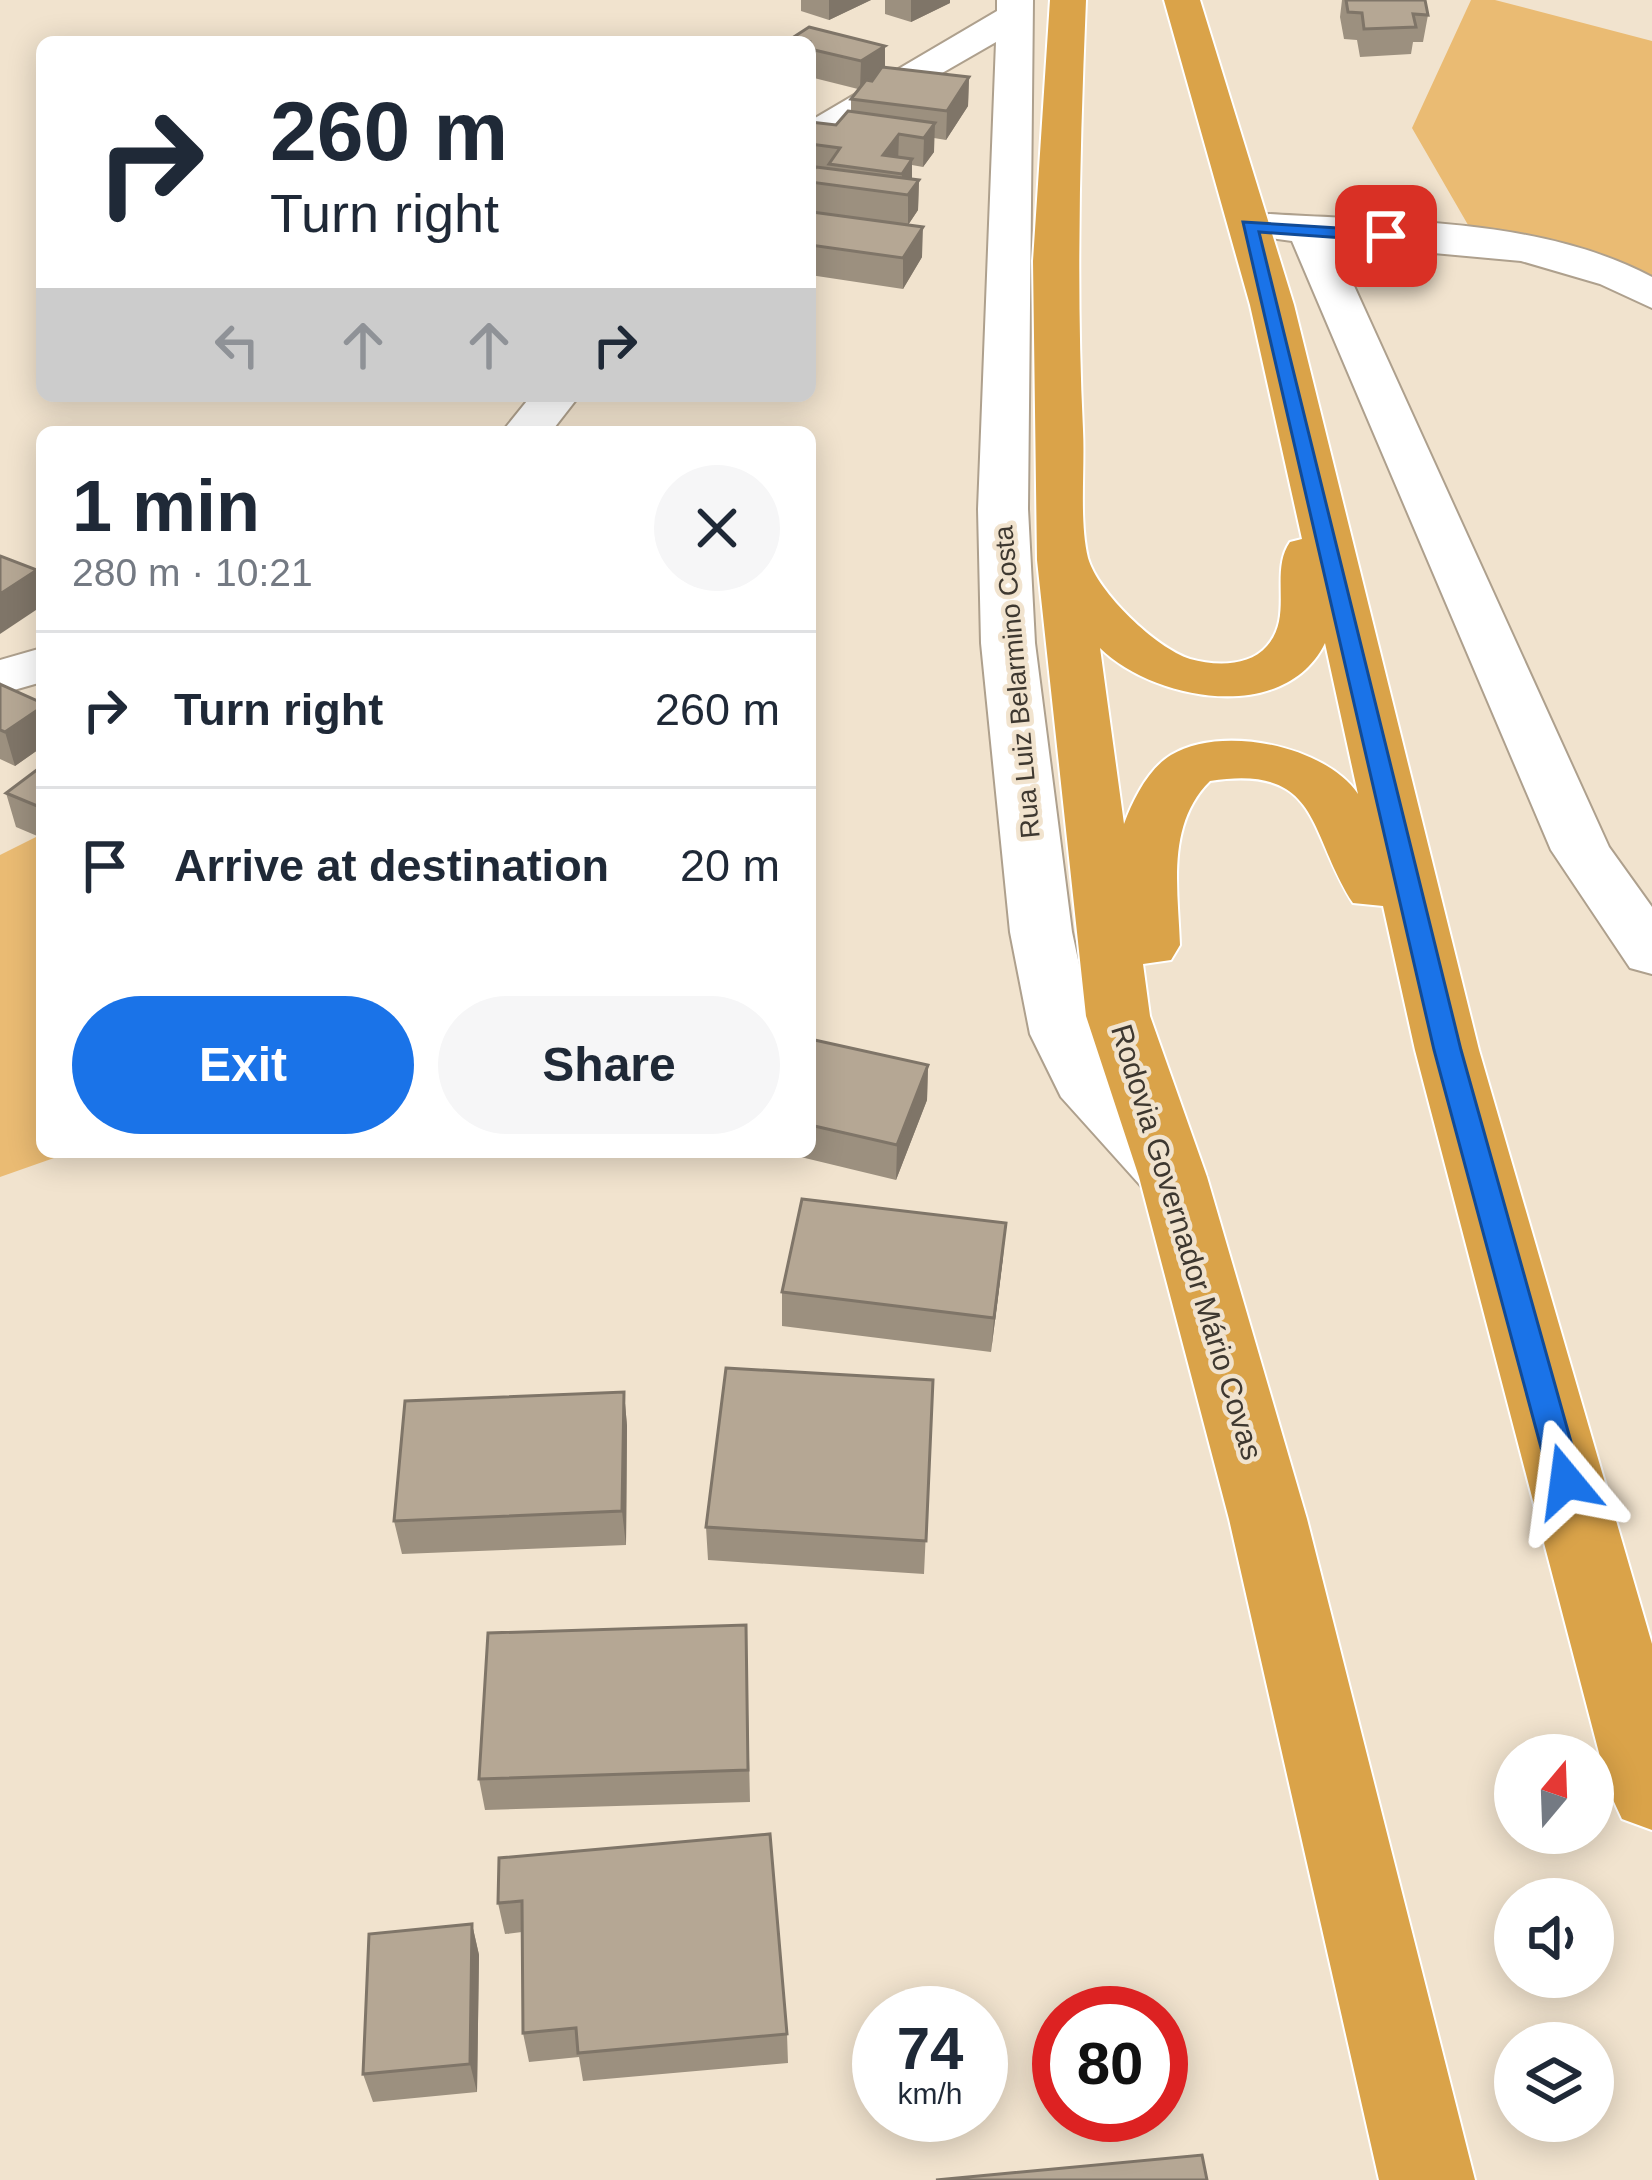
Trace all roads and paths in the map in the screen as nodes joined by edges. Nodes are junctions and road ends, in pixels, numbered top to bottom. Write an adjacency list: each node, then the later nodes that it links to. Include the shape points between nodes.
1 (1068, 0): 11 (highway, Rodovia Governador Mário Covas, via 1054,261)
2 (1182, 0): 5 (highway)
3 (1014, 8): 4 (street); 17 (street, Rua Luiz Belarmino Costa, via 1003,509 1008,643 1041,932 1062,1034 1084,1081)
4 (816, 133)
5 (1249, 226): 6 (street); 10 (highway)
6 (1308, 230): 7 (street, via 1531,252); 14 (street, via 1581,850)
7 (1652, 295)
8 (551, 402): 9 (street)
9 (531, 426)
10 (1315, 503): 11 (highway, via 1305,629 1284,664 1257,676 1200,677 1154,664 1109,625); 16 (highway)
11 (1063, 560): 15 (highway, Rodovia Governador Mário Covas)
12 (36, 666): 13 (street)
13 (0, 679)
14 (1652, 953)
15 (1118, 1016): 16 (highway, via 1141,994 1149,958 1146,874 1158,802 1192,766 1264,760 1298,770 1338,800 1386,927); 17 (highway, Rodovia Governador Mário Covas)
16 (1447, 1050): 18 (highway)
17 (1173, 1177): 19 (highway, Rodovia Governador Mário Covas, via 1268,1519)
18 (1652, 1791)
19 (1427, 2180)

